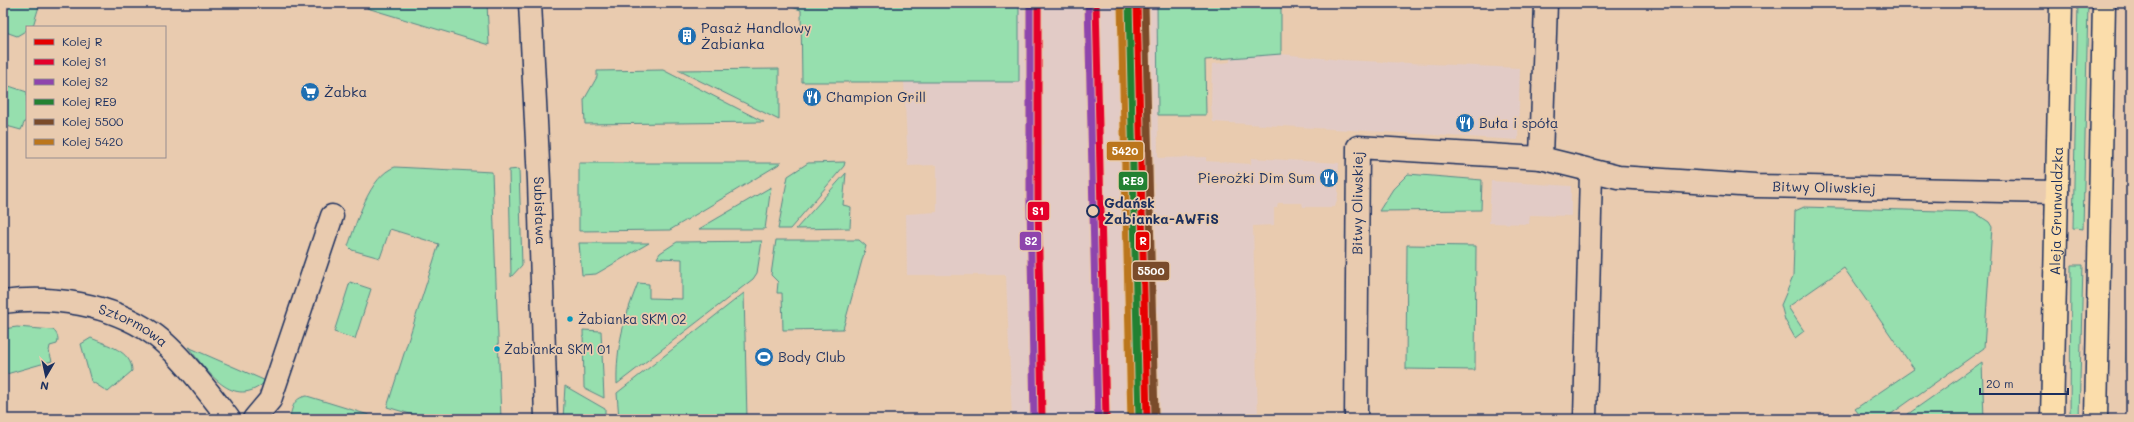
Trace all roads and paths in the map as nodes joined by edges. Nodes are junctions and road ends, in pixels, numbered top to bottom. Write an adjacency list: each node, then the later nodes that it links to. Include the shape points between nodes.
1 (530, 3): 12 (street, Subisława, via 539,182)
2 (1546, 3): 5 (street)
3 (2061, 3): 7 (main road, Aleja Grunwaldzka)
4 (2104, 3): 16 (main road)
5 (1541, 158): 6 (street, Bitwy Oliwskiej); 13 (street, Bitwy Oliwskiej, via 1358,147)
6 (1591, 172): 7 (street, Bitwy Oliwskiej, via 1618,177 1755,186); 14 (street)
7 (2057, 192): 15 (main road, Aleja Grunwaldzka)
8 (332, 216): 11 (street, via 270,400)
9 (3, 302): 10 (street, Sztormowa, via 63,301 111,312 152,333 177,357)
10 (229, 419)
11 (254, 419)
12 (546, 419)
13 (1356, 419)
14 (1585, 419)
15 (2052, 419)
16 (2096, 419)

